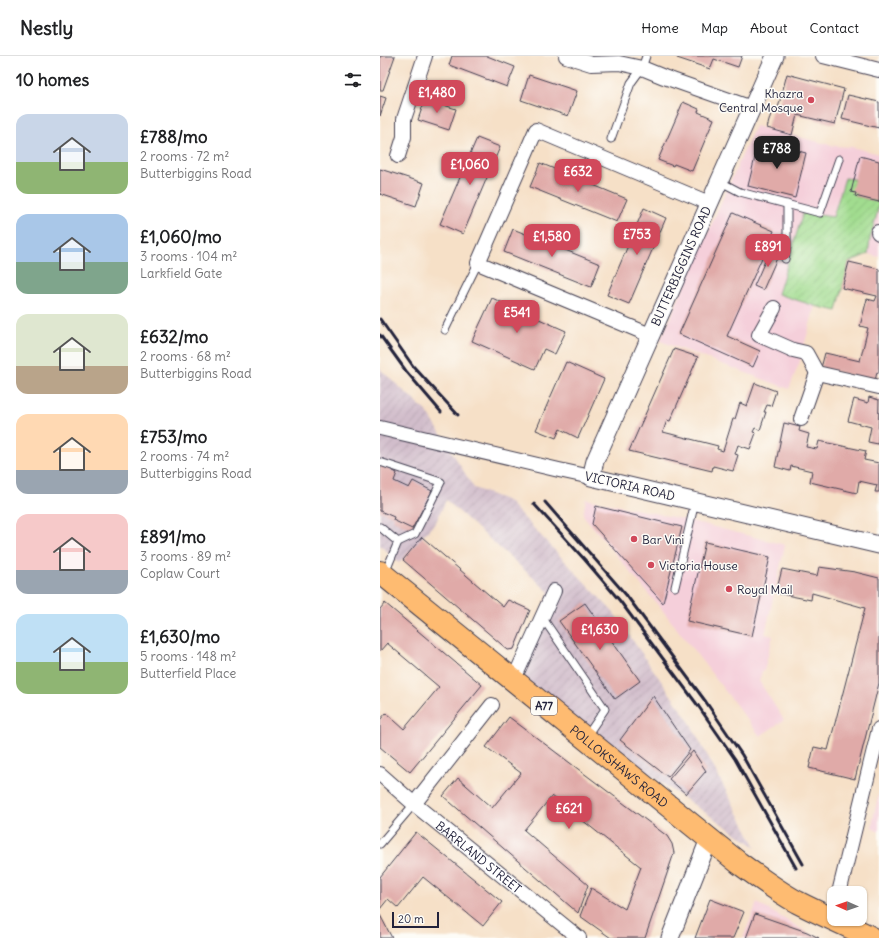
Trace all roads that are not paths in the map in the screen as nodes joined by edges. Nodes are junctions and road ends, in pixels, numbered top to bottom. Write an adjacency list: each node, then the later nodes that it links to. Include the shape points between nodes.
1 (425, 56): 9 (street, via 404,119 404,137)
2 (566, 56): 5 (street, via 591,64)
3 (775, 56): 7 (street, BUTTERBIGGINS ROAD)
4 (823, 56): 6 (street)
5 (644, 62): 7 (street, via 664,77); 8 (lane, via 631,83)
6 (879, 70)
7 (752, 108): 11 (street, BUTTERBIGGINS ROAD)
8 (611, 139)
9 (398, 156)
10 (839, 159): 13 (lane, via 820,212)
11 (719, 181): 12 (street, BUTTERBIGGINS ROAD); 13 (lane, via 740,192)
12 (709, 203): 15 (street, via 536,130); 18 (street, BUTTERBIGGINS ROAD)
13 (787, 204): 14 (lane)
14 (786, 259)
15 (478, 263): 17 (lane); 18 (street)
16 (774, 308): 19 (street, via 759,334 793,350 806,353)
17 (445, 330)
18 (650, 336): 24 (street, BUTTERBIGGINS ROAD, via 595,461)
19 (817, 373): 20 (street); 21 (street)
20 (879, 388)
21 (802, 419)
22 (380, 428): 24 (street, VICTORIA ROAD)
23 (380, 462): 27 (lane, via 441,482 415,534)
24 (591, 476): 25 (street, VICTORIA ROAD)
25 (695, 502): 28 (street, VICTORIA ROAD); 30 (lane)
26 (380, 527): 27 (lane)
27 (398, 542): 29 (lane)
28 (879, 546)
29 (382, 574): 33 (main road, POLLOKSHAWS ROAD / A77)
30 (675, 587)
31 (554, 591): 32 (street)
32 (542, 617): 33 (street); 36 (lane, via 605,709)
33 (513, 680): 36 (main road, POLLOKSHAWS ROAD / A77)
34 (492, 705): 38 (street)
35 (879, 729): 41 (street)
36 (585, 739): 39 (main road, POLLOKSHAWS ROAD / A77)
37 (380, 774): 38 (street, BARRLAND STREET)
38 (414, 804): 40 (lane); 45 (street, BARRLAND STREET)
39 (709, 839): 42 (main road, POLLOKSHAWS ROAD / A77, via 767,884 796,902); 46 (street)
40 (380, 844)
41 (841, 886)
42 (827, 915)
43 (846, 926): 44 (main road, POLLOKSHAWS ROAD / A77)
44 (859, 935)
45 (579, 938)
46 (670, 938)

